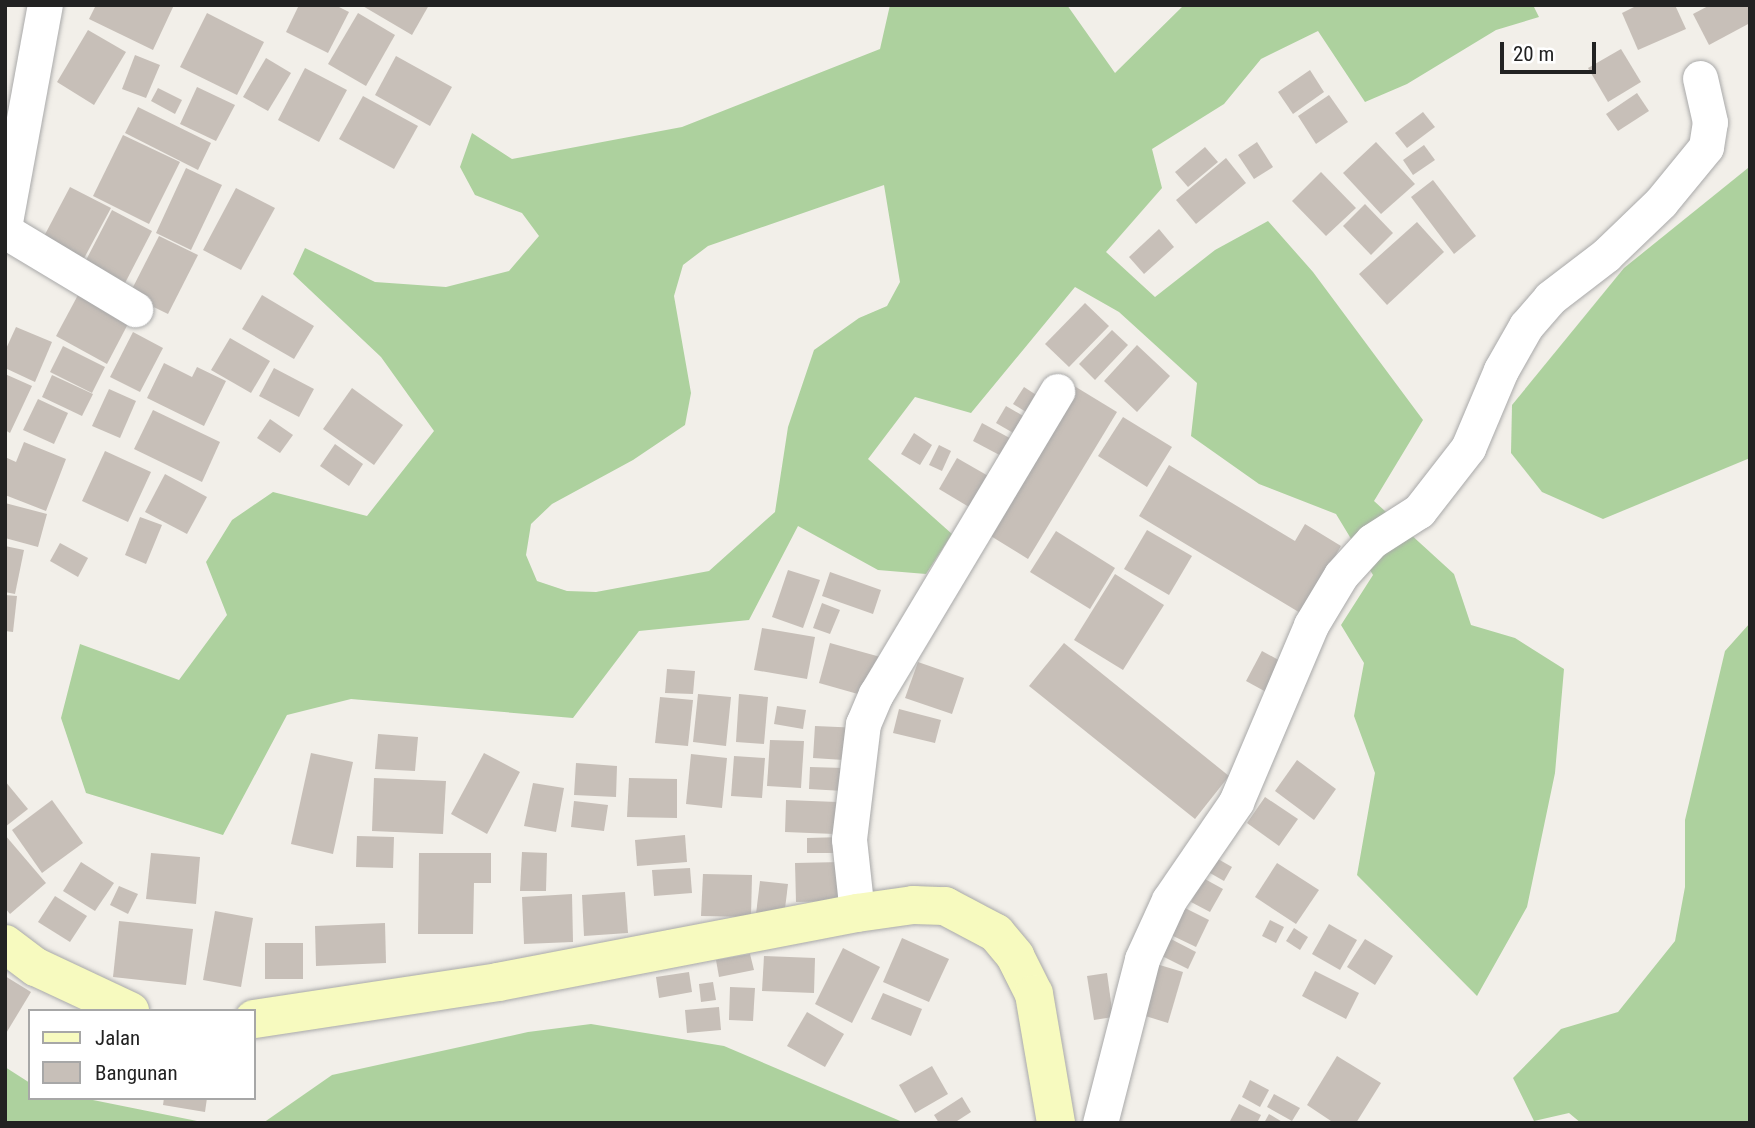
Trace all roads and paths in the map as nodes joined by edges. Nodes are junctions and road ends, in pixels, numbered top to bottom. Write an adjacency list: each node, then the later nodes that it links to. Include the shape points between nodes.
1 (45, 5): 3 (street)
2 (1700, 78): 12 (street, via 1710,122 1706,147 1661,202 1606,256 1550,298 1526,326 1501,370 1468,448 1419,511 1372,541 1341,575 1311,625 1236,802 1169,901 1142,959)
3 (5, 222)
4 (5, 231): 5 (street)
5 (135, 309)
6 (1058, 391): 7 (street, via 876,694 863,724 850,818)
7 (857, 913): 10 (main road, via 498,982); 11 (main road, via 913,905 945,906 996,933 1015,956 1034,994)
8 (5, 944): 9 (main road, via 36,967)
9 (126, 1009)
10 (256, 1019)
11 (1056, 1123)
12 (1100, 1123)

